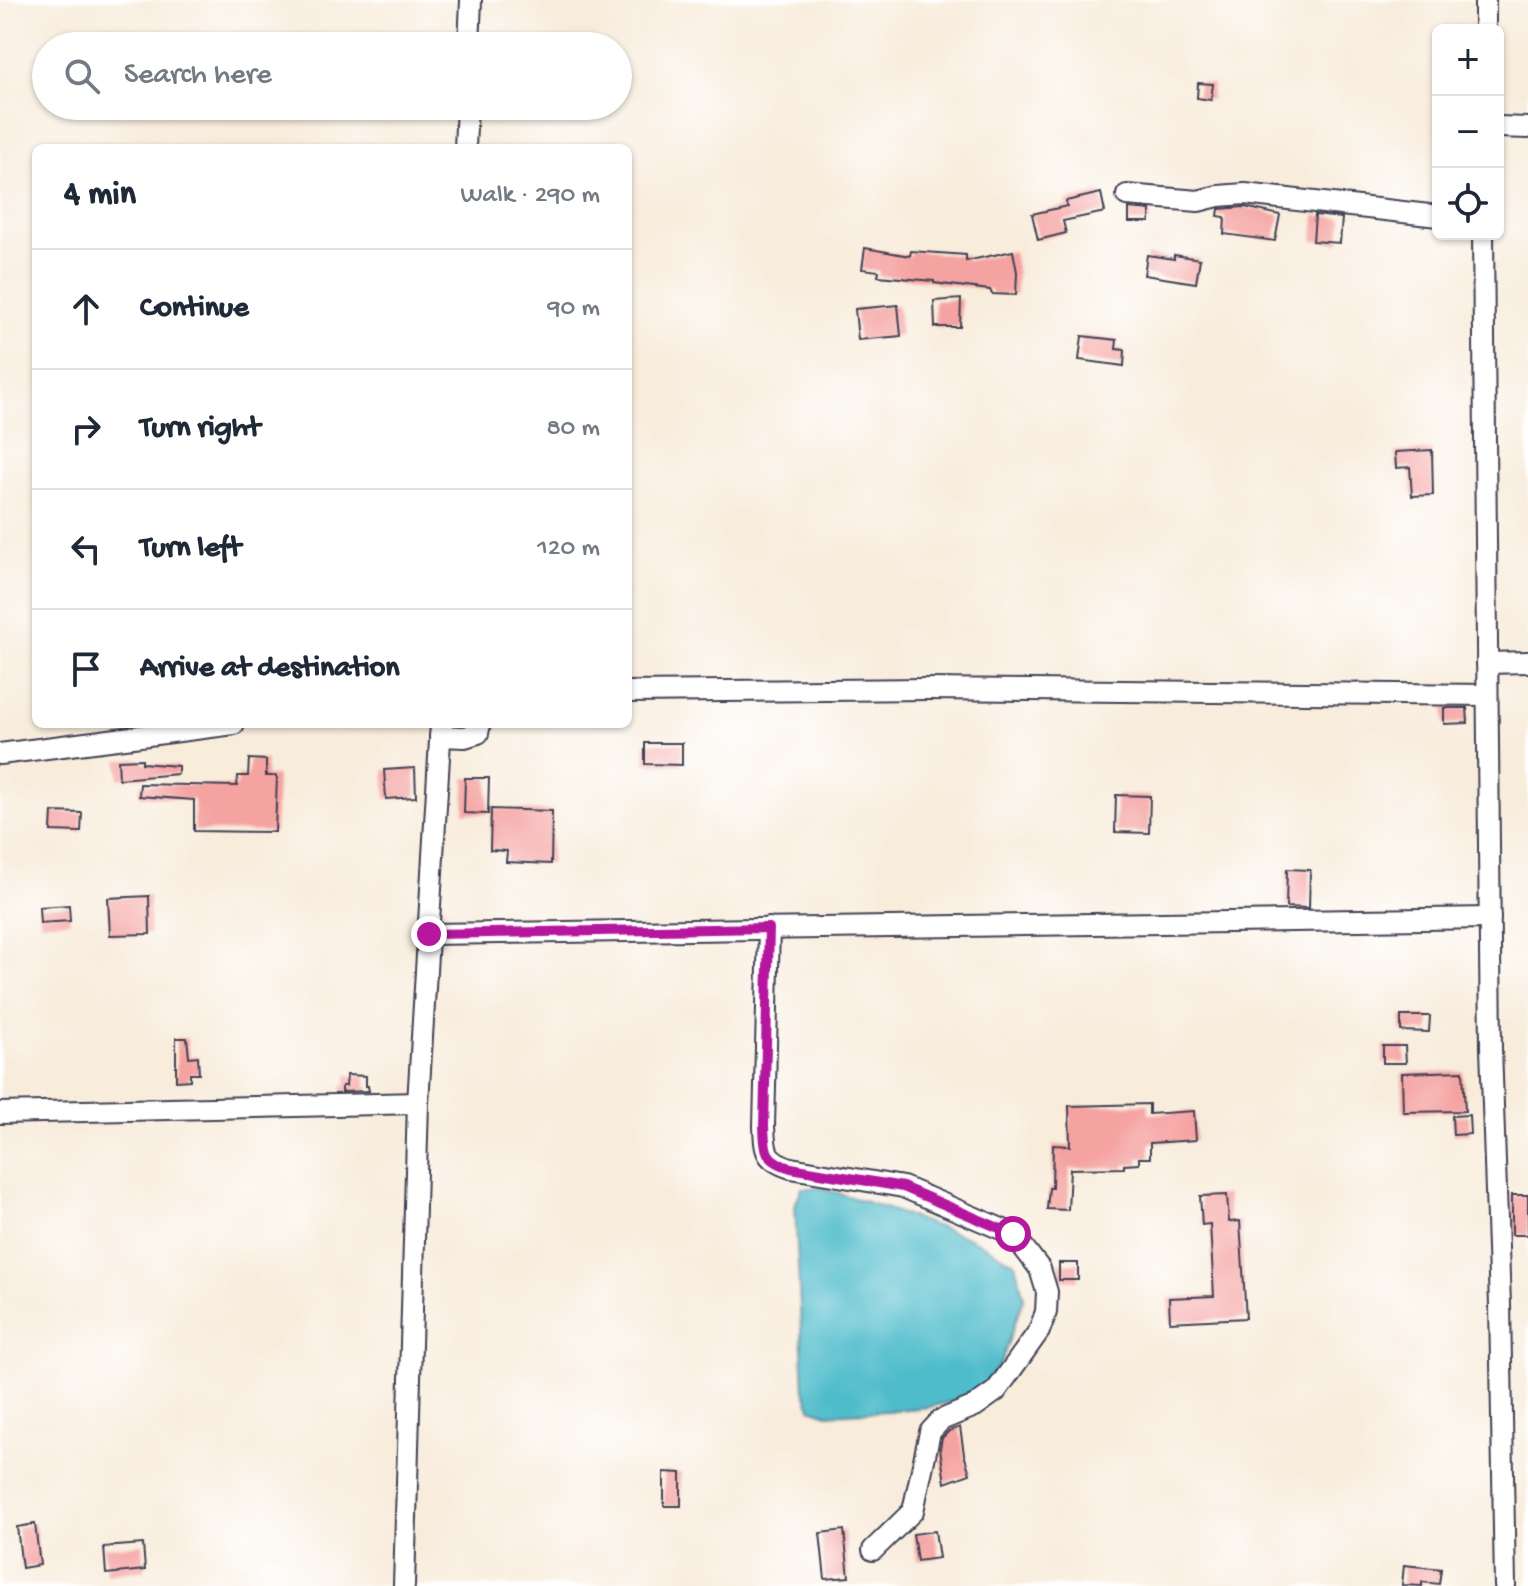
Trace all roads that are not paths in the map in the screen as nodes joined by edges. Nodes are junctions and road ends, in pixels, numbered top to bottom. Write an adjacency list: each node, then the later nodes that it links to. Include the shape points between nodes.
1 (471, 0): 4 (street)
2 (1485, 0): 3 (street)
3 (1485, 24)
4 (470, 32)
5 (466, 120): 8 (street)
6 (1504, 127): 7 (street)
7 (1528, 128)
8 (465, 144)
9 (1127, 195): 10 (street, via 1198,201 1245,194)
10 (1432, 215)
11 (1483, 240): 13 (street)
12 (1528, 662): 13 (street)
13 (1487, 663): 15 (street)
14 (632, 692): 15 (street, via 927,689)
15 (1487, 695): 20 (street)
16 (203, 728): 19 (street)
17 (479, 728): 18 (street, via 465,737)
18 (440, 730): 22 (street)
19 (0, 754)
20 (1490, 918): 21 (street); 27 (street)
21 (769, 928): 22 (street); 25 (street, via 764,1126 768,1156 791,1168 903,1187 1013,1234 1040,1269 1047,1292 1039,1331 996,1391 941,1420 930,1432 913,1511)
22 (429, 934): 23 (street)
23 (418, 1103): 24 (street); 26 (street)
24 (0, 1113)
25 (873, 1550)
26 (404, 1586)
27 (1505, 1586)

